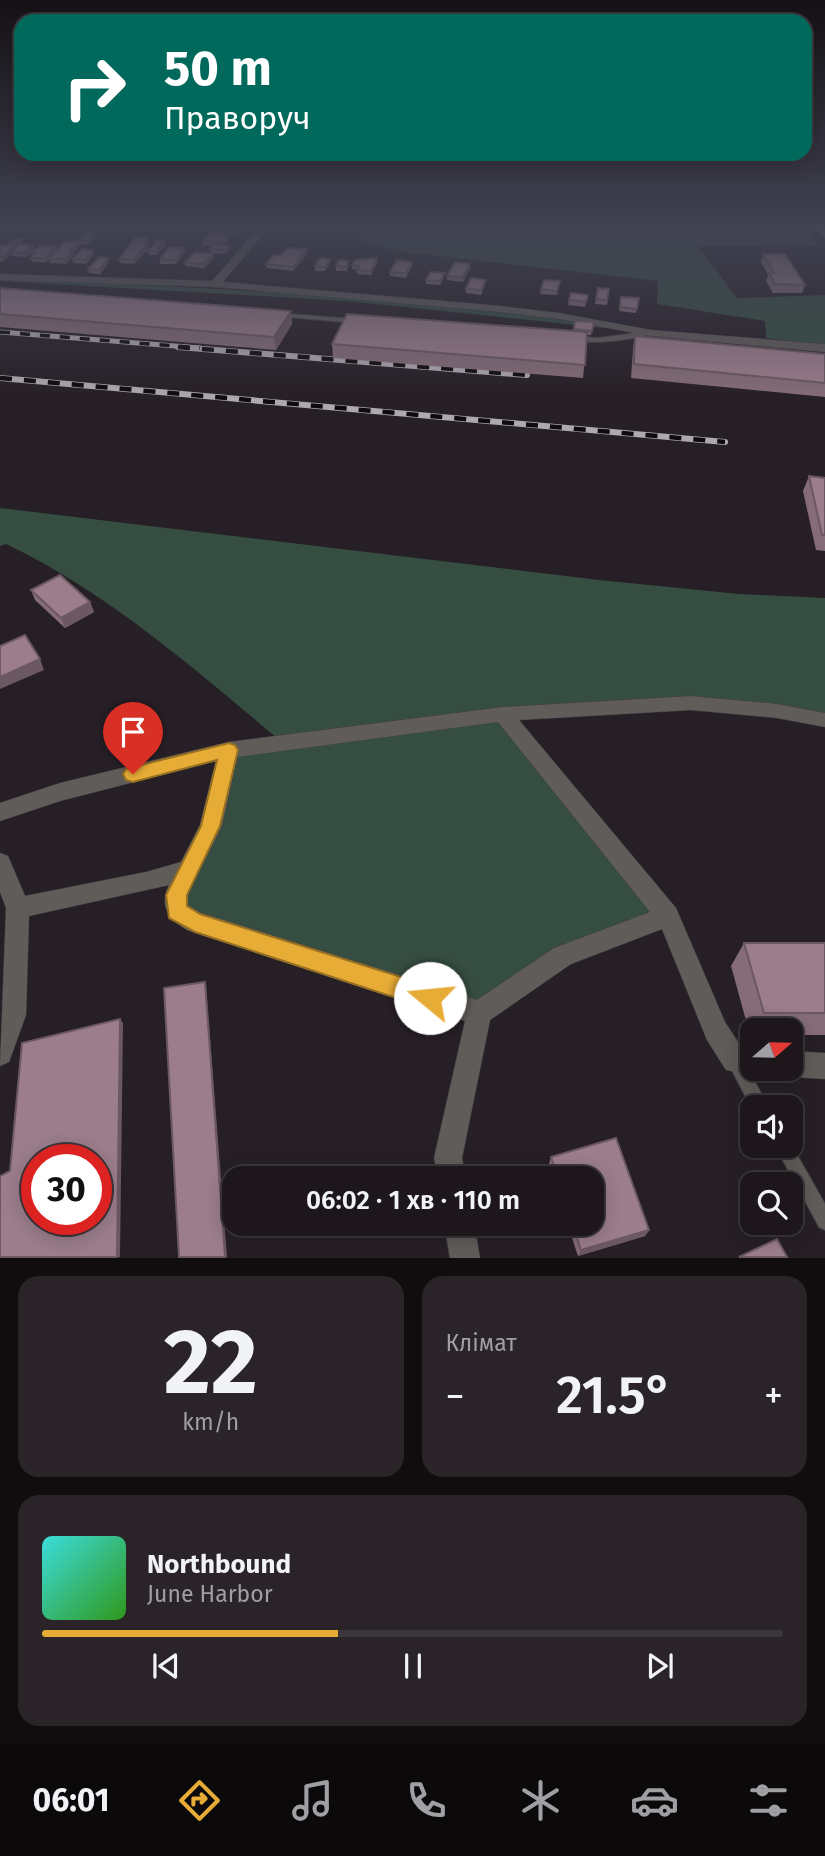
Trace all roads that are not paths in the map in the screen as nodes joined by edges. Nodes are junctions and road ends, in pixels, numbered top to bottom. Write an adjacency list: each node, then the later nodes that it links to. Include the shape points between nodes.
1 (206, 284): 2 (street)
2 (215, 284): 5 (street, via 559,316)
3 (264, 314): 4 (lane)
4 (362, 322)
5 (651, 333): 6 (lane, via 598,340); 7 (street)
6 (570, 338)
7 (825, 348)
8 (503, 714): 9 (street, via 691,703); 10 (street); 15 (street)
9 (825, 720)
10 (229, 750): 11 (street, via 60,792); 13 (street, via 211,826)
11 (0, 812)
12 (0, 863): 14 (street)
13 (191, 869): 14 (street); 16 (street, via 176,895 177,911 195,922)
14 (18, 908): 17 (street, via 13,1015)
15 (668, 916): 16 (street, via 563,956); 18 (street, via 716,1031)
16 (479, 1013): 22 (street)
17 (0, 1052)
18 (740, 1058)
19 (803, 1065): 20 (street)
20 (825, 1066)
21 (790, 1158): 23 (lane)
22 (450, 1166)
23 (825, 1222)
24 (461, 1236): 25 (street)
25 (465, 1258)

